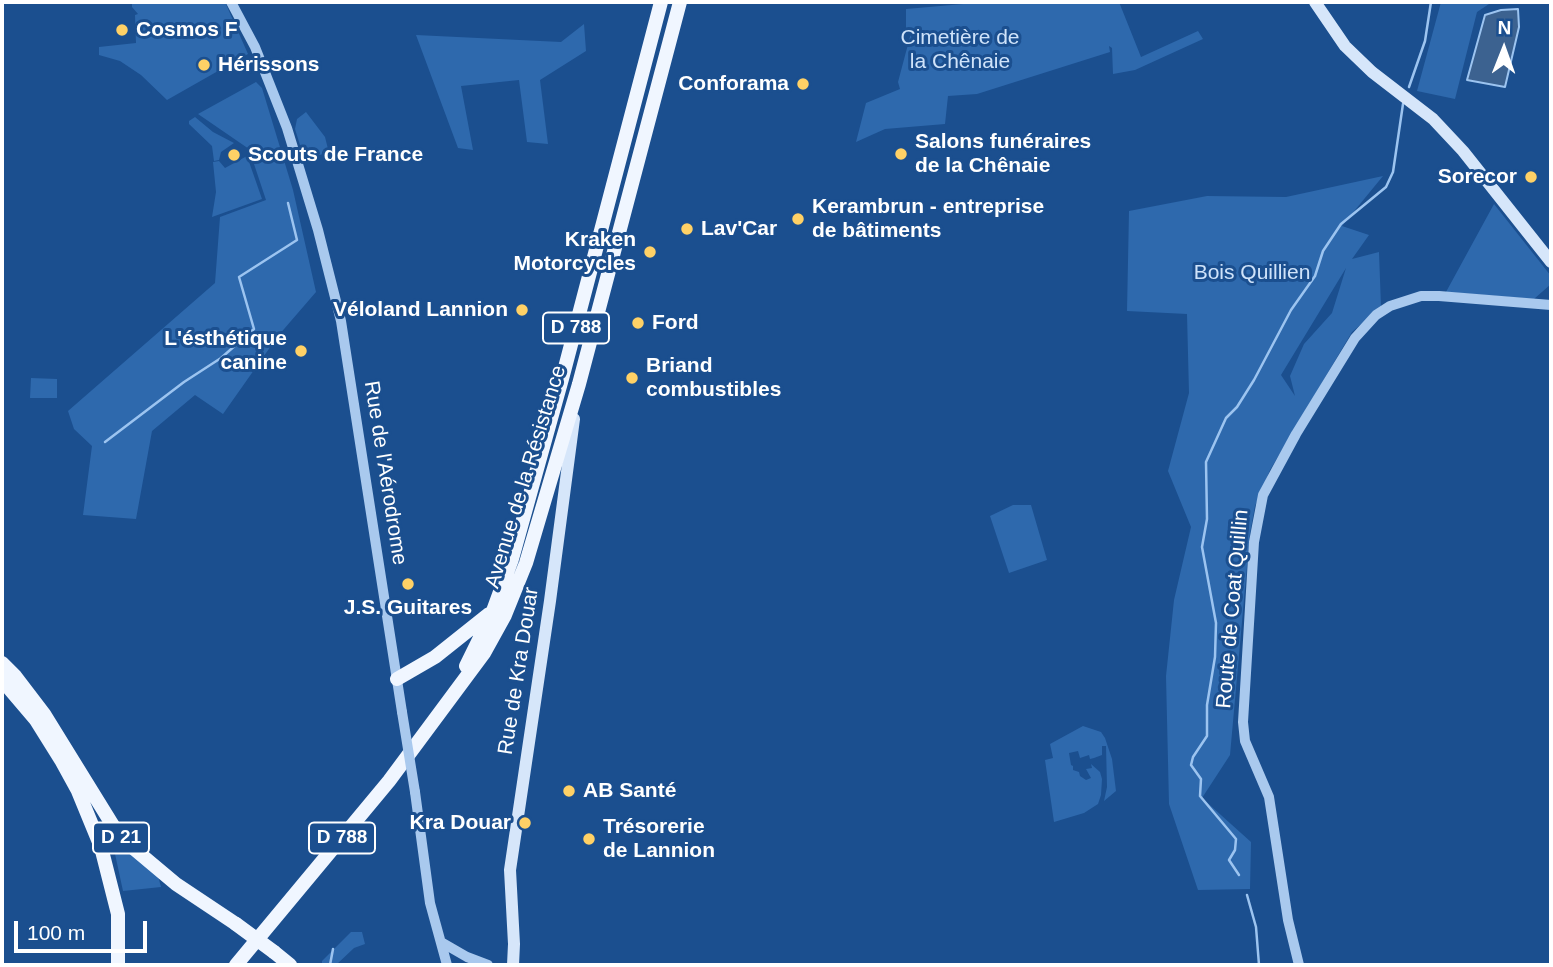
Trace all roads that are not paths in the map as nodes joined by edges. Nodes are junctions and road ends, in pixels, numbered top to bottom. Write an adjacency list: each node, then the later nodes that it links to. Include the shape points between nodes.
1 (231, 2): 10 (street, Rue de l'Aérodrome, via 255,47 287,128 341,321)
2 (659, 2): 8 (main road, Avenue de la Résistance / D 788, via 555,405)
3 (680, 2): 7 (main road, Avenue de la Résistance / D 788)
4 (1315, 2): 5 (main road, via 1345,46 1433,119 1463,151)
5 (1551, 262)
6 (1551, 306): 20 (street, Route de Coat Quillin, via 1421,296 1376,315 1355,338 1263,495 1254,541 1243,722 1245,741 1269,797)
7 (579, 384): 12 (main road, Avenue de la Résistance / D 788, via 526,563 505,615 485,653); 19 (main road, Rue de Kra Douar, via 510,870)
8 (493, 611): 10 (main road, via 435,657); 12 (main road, Avenue de la Résistance / D 788)
9 (2, 663): 16 (main road, D 21, bridge, via 44,715 120,838)
10 (397, 679): 13 (street, Rue de l'Aérodrome, bridge, via 430,903)
11 (2, 680): 14 (main road, D 21, via 36,720 61,760 97,836 118,914)
12 (445, 707): 15 (main road, Avenue de la Résistance / D 788)
13 (441, 942): 17 (street, Rue de l'Aérodrome); 18 (street)
14 (118, 965)
15 (236, 965)
16 (290, 965)
17 (447, 965)
18 (488, 965)
19 (513, 965)
20 (1299, 965)

